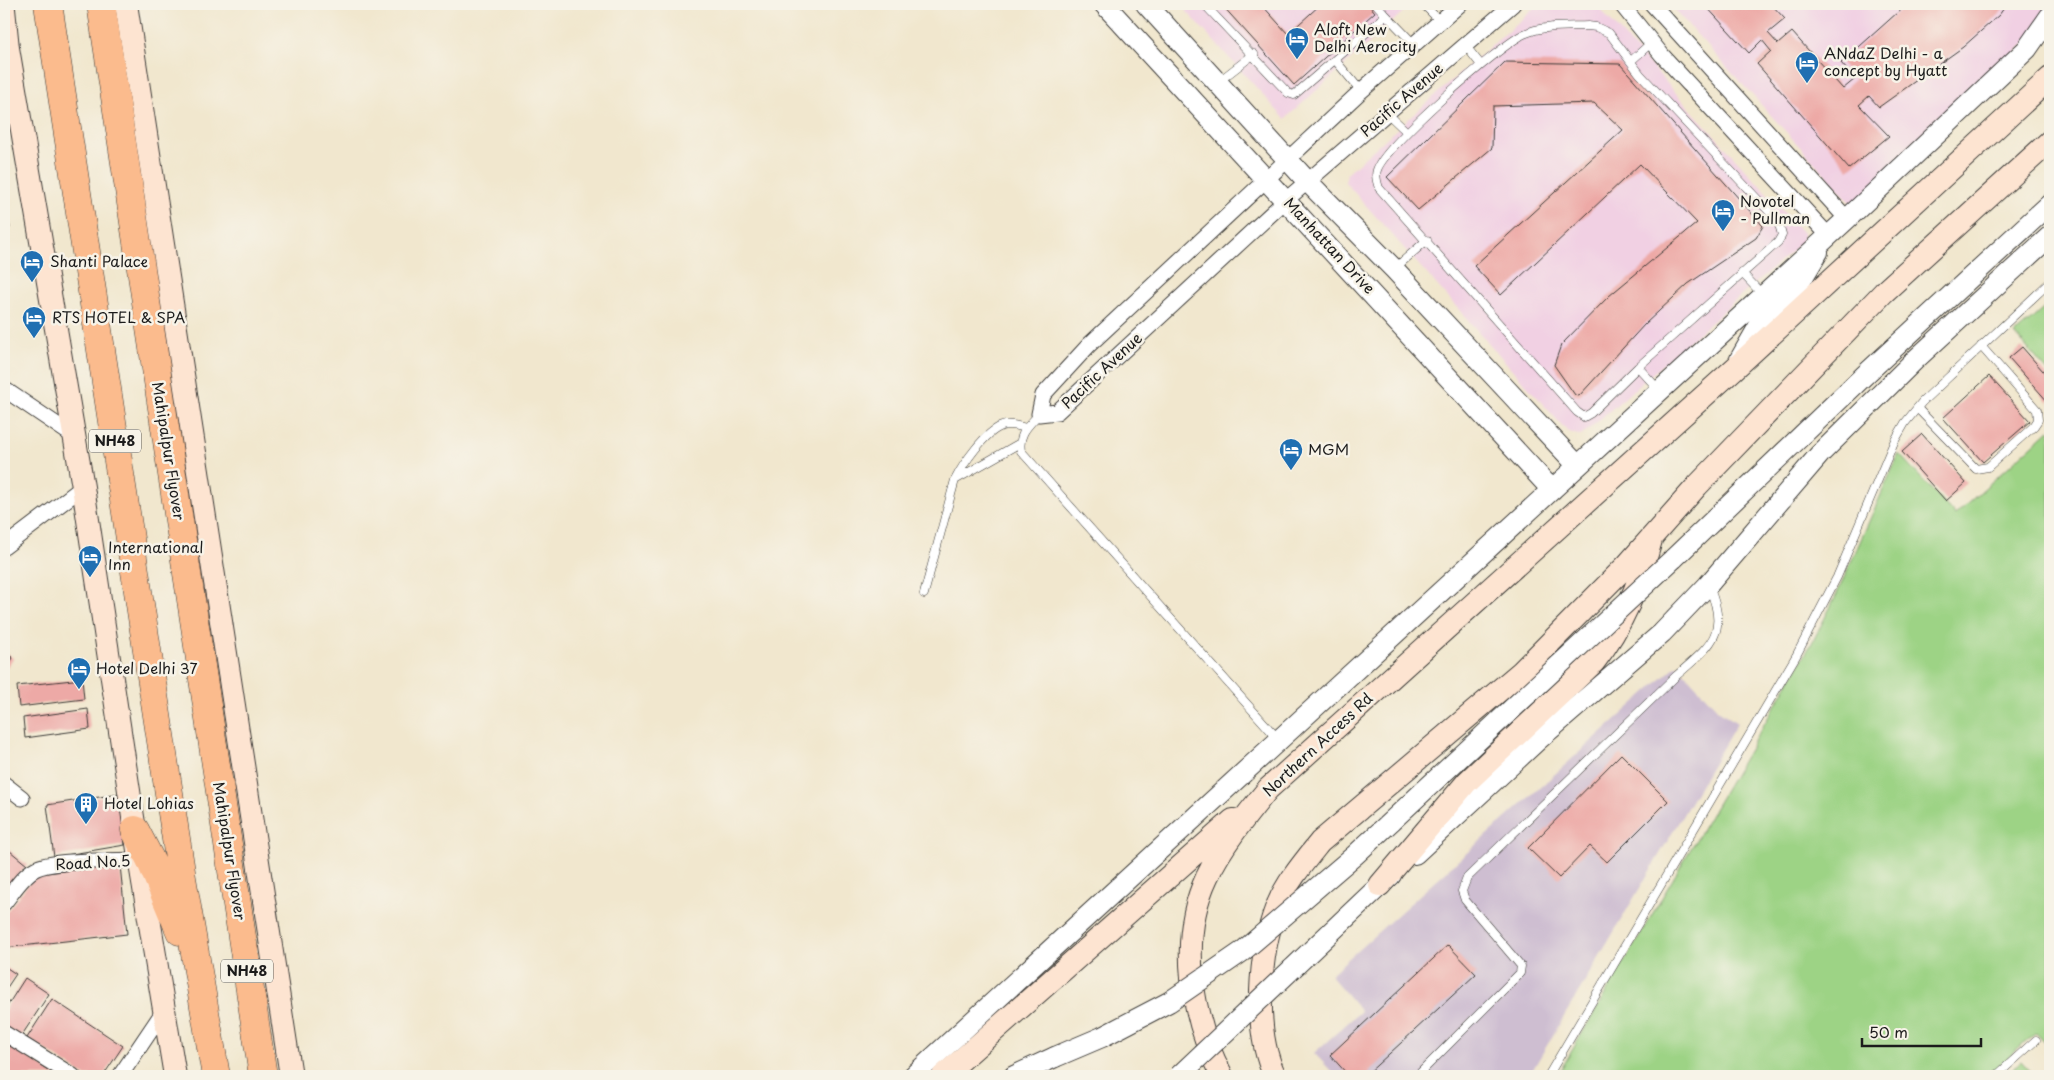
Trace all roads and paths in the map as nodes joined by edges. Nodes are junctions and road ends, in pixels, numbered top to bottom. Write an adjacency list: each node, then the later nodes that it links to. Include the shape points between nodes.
1 (48, 4): 69 (highway, NH48)
2 (101, 4): 77 (highway, Mahipalpur Flyover / NH48)
3 (126, 4): 78 (main road)
4 (1104, 4): 31 (street, Manhattan Drive)
5 (1146, 4): 25 (street, Manhattan Drive)
6 (1204, 4): 20 (lane)
7 (1376, 4): 14 (lane)
8 (1423, 4): 16 (lane)
9 (1460, 4): 16 (street, Pacific Avenue)
10 (1513, 4): 19 (street, Pacific Avenue)
11 (1621, 4): 17 (street)
12 (1652, 4): 35 (street)
13 (4, 10): 51 (main road)
14 (1385, 14): 18 (lane); 21 (lane)
15 (2050, 16): 35 (street, via 2027,49)
16 (1440, 21): 18 (street, Pacific Avenue)
17 (1652, 42): 22 (lane); 36 (street)
18 (1414, 44): 26 (street, Pacific Avenue)
19 (1465, 45): 23 (lane); 27 (street, Pacific Avenue)
20 (1254, 54): 21 (lane, via 1288,93 1294,95); 25 (lane)
21 (1335, 60): 26 (lane)
22 (1630, 61): 23 (lane, via 1609,33 1588,26 1534,30); 40 (lane, via 1778,221 1782,235 1778,242)
23 (1481, 65): 28 (lane)
24 (2050, 78): 45 (main road, Northern Access Rd)
25 (1218, 82): 30 (street, Manhattan Drive)
26 (1361, 91): 30 (street, Pacific Avenue)
27 (1387, 113): 28 (lane); 32 (street, Pacific Avenue)
28 (1407, 132): 38 (lane, via 1377,168 1377,183)
29 (2050, 141): 57 (main road, via 1884,292)
30 (1288, 160): 31 (street, Pacific Avenue); 32 (street, Manhattan Drive)
31 (1266, 179): 33 (street, Manhattan Drive); 49 (street, Pacific Avenue, via 1089,345 1042,395)
32 (1308, 182): 33 (street, Pacific Avenue); 39 (street, Manhattan Drive)
33 (1286, 200): 49 (street, Pacific Avenue, via 1058,412); 56 (street, Manhattan Drive)
34 (2050, 204): 81 (street, bridge, via 1674,560 1355,855 1251,945 1169,1002 1102,1037)
35 (1847, 219): 36 (street)
36 (1828, 235): 42 (street); 45 (street, via 1793,294 1759,326)
37 (2050, 236): 59 (street, via 1915,360 1826,448)
38 (1427, 240): 39 (lane); 44 (lane, via 1580,415 1591,414)
39 (1394, 269): 53 (street, Manhattan Drive)
40 (1742, 273): 42 (lane); 44 (lane)
41 (2050, 282): 43 (lane)
42 (1762, 295): 47 (street)
43 (1981, 346): 48 (lane); 48 (lane, via 2037,410 2038,420 2034,426 1988,468 1976,470)
44 (1638, 367): 47 (lane)
45 (1734, 369): 63 (main road, Northern Access Rd)
46 (4, 389): 51 (street)
47 (1659, 390): 53 (street)
48 (1916, 408): 86 (lane, via 1899,432 1837,577 1796,656)
49 (1038, 414): 50 (lane)
50 (1026, 428): 52 (lane); 54 (lane, via 1014,424 995,429 964,463)
51 (75, 437): 55 (main road)
52 (1020, 443): 54 (lane); 61 (lane, via 1021,452)
53 (1578, 466): 56 (street)
54 (955, 480): 60 (lane)
55 (84, 487): 58 (street); 65 (main road)
56 (1552, 490): 61 (street)
57 (1652, 537): 67 (main road, via 1641,580 1609,643 1594,662 1467,782); 84 (main road, via 1521,672 1320,842 1289,883 1271,923 1262,978 1265,1045)
58 (6, 540)
59 (1708, 585): 67 (street, via 1662,633 1538,740 1431,841); 85 (lane, via 1718,612 1718,624 1705,650 1466,878 1462,891 1465,900 1521,966 1520,973)
60 (924, 594)
61 (1279, 740): 79 (street)
62 (4, 784): 64 (street)
63 (1268, 789): 80 (main road); 83 (main road, Northern Access Rd, via 1238,826 1207,876 1196,904 1191,936 1195,999 1212,1058)
64 (22, 798)
65 (135, 830): 66 (main road); 69 (highway)
66 (139, 860): 68 (street, Road No.5, via 37,867); 70 (main road)
67 (1380, 884): 82 (street, bridge)
68 (4, 903)
69 (198, 966): 76 (highway, NH48)
70 (163, 1012): 74 (street); 75 (main road)
71 (4, 1033): 73 (street)
72 (2036, 1040): 87 (lane)
73 (73, 1076)
74 (120, 1076)
75 (175, 1076)
76 (216, 1076)
77 (264, 1076)
78 (291, 1076)
79 (913, 1076)
80 (943, 1076)
81 (1014, 1076)
82 (1179, 1076)
83 (1222, 1076)
84 (1275, 1076)
85 (1417, 1076)
86 (1548, 1076)
87 (1996, 1076)

